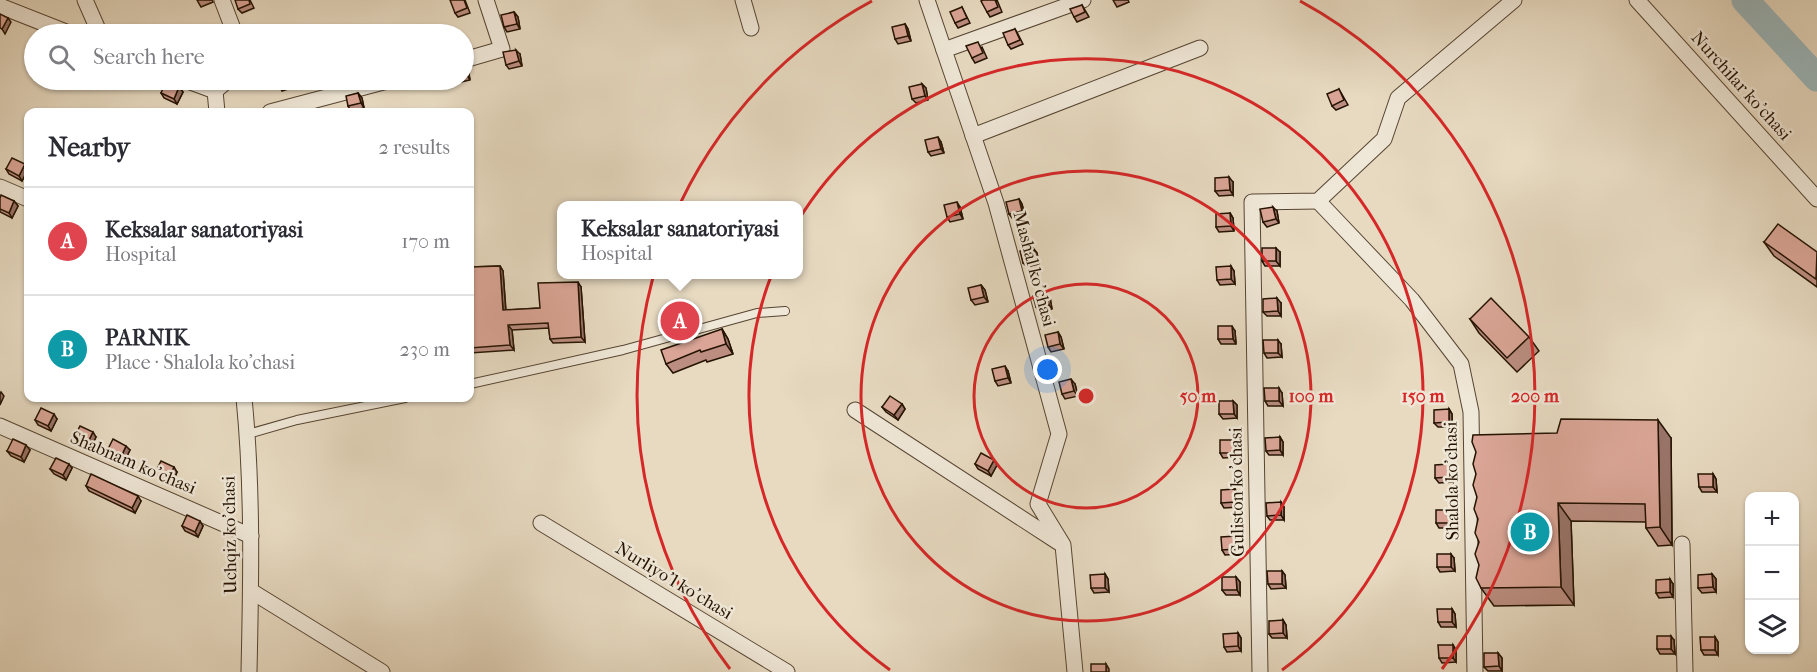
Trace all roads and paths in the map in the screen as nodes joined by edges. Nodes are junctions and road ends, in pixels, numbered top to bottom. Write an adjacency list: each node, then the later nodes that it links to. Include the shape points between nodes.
1 (85, 0): 11 (street)
2 (222, 0): 12 (street)
3 (486, 0): 16 (street, via 501,49)
4 (743, 0): 13 (street)
5 (927, 0): 15 (street, Mashal ko'chasi)
6 (1083, 0): 15 (street)
7 (1514, 0): 25 (street, via 1398,98 1384,139)
8 (1636, 0): 24 (street, Nurchilar ko'chasi)
9 (0, 6): 10 (street)
10 (46, 24)
11 (96, 24)
12 (231, 24)
13 (751, 28)
14 (1200, 48): 21 (street)
15 (944, 50): 21 (street, Mashal ko'chasi)
16 (474, 57)
17 (353, 90): 20 (street)
18 (215, 91): 19 (street)
19 (217, 108)
20 (285, 108)
21 (973, 135): 36 (street, Mashal ko'chasi, via 996,203 1059,434 1038,504)
22 (0, 187): 23 (street)
23 (24, 197)
24 (1817, 199)
25 (1318, 201): 42 (street, Guliston ko'chasi, via 1252,202); 43 (street, Shalola ko'chasi, via 1412,300 1461,364 1471,412)
26 (785, 311): 27 (lane, via 758,313 623,351)
27 (474, 383)
28 (244, 402): 32 (street, Uchqiz ko'chasi)
29 (385, 402): 32 (lane)
30 (855, 410): 36 (street)
31 (0, 426): 34 (street, Shabnam ko'chasi)
32 (248, 434): 34 (street, Uchqiz ko'chasi)
33 (541, 523): 40 (street, Nurliyo'l ko'chasi)
34 (251, 536): 37 (street, Uchqiz ko'chasi)
35 (1682, 544): 44 (street)
36 (1063, 545): 41 (street, Mashal ko'chasi)
37 (251, 591): 38 (street, Uchqiz ko'chasi); 39 (street)
38 (249, 672)
39 (382, 672)
40 (787, 672)
41 (1075, 672)
42 (1260, 672)
43 (1475, 672)
44 (1685, 672)

